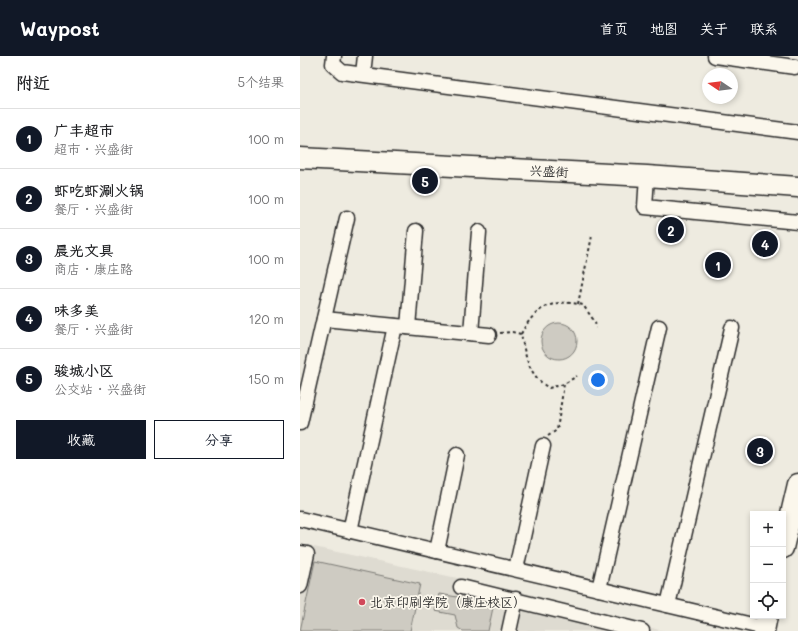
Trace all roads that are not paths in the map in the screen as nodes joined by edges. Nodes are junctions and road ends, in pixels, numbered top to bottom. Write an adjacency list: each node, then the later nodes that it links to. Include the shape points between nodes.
1 (334, 56): 6 (street, via 333,64 342,72)
2 (365, 56): 6 (street)
3 (715, 56): 4 (street)
4 (778, 60): 5 (street)
5 (795, 68)
6 (363, 74): 7 (street)
7 (798, 132)
8 (300, 158): 9 (street, 兴盛街)
9 (647, 176): 10 (street, 兴盛街); 12 (street, via 645,207)
10 (798, 187)
11 (347, 218): 15 (street)
12 (798, 222)
13 (416, 230): 16 (street)
14 (479, 232): 19 (street)
15 (324, 320): 16 (street); 21 (street)
16 (402, 327): 19 (street); 26 (street)
17 (659, 327): 33 (street)
18 (732, 328): 35 (street)
19 (471, 333): 20 (street)
20 (489, 335)
21 (300, 423)
22 (543, 446): 30 (street)
23 (457, 455): 28 (street)
24 (798, 484): 27 (street)
25 (300, 519): 26 (street)
26 (350, 531): 28 (street)
27 (783, 547)
28 (438, 551): 30 (street)
29 (300, 553): 31 (street, via 307,554)
30 (516, 570): 33 (street)
31 (300, 584)
32 (461, 587): 34 (street)
33 (599, 589): 35 (street)
34 (516, 599): 37 (street); 38 (street)
35 (668, 605): 36 (street)
36 (765, 625)
37 (509, 631)
38 (642, 631)

